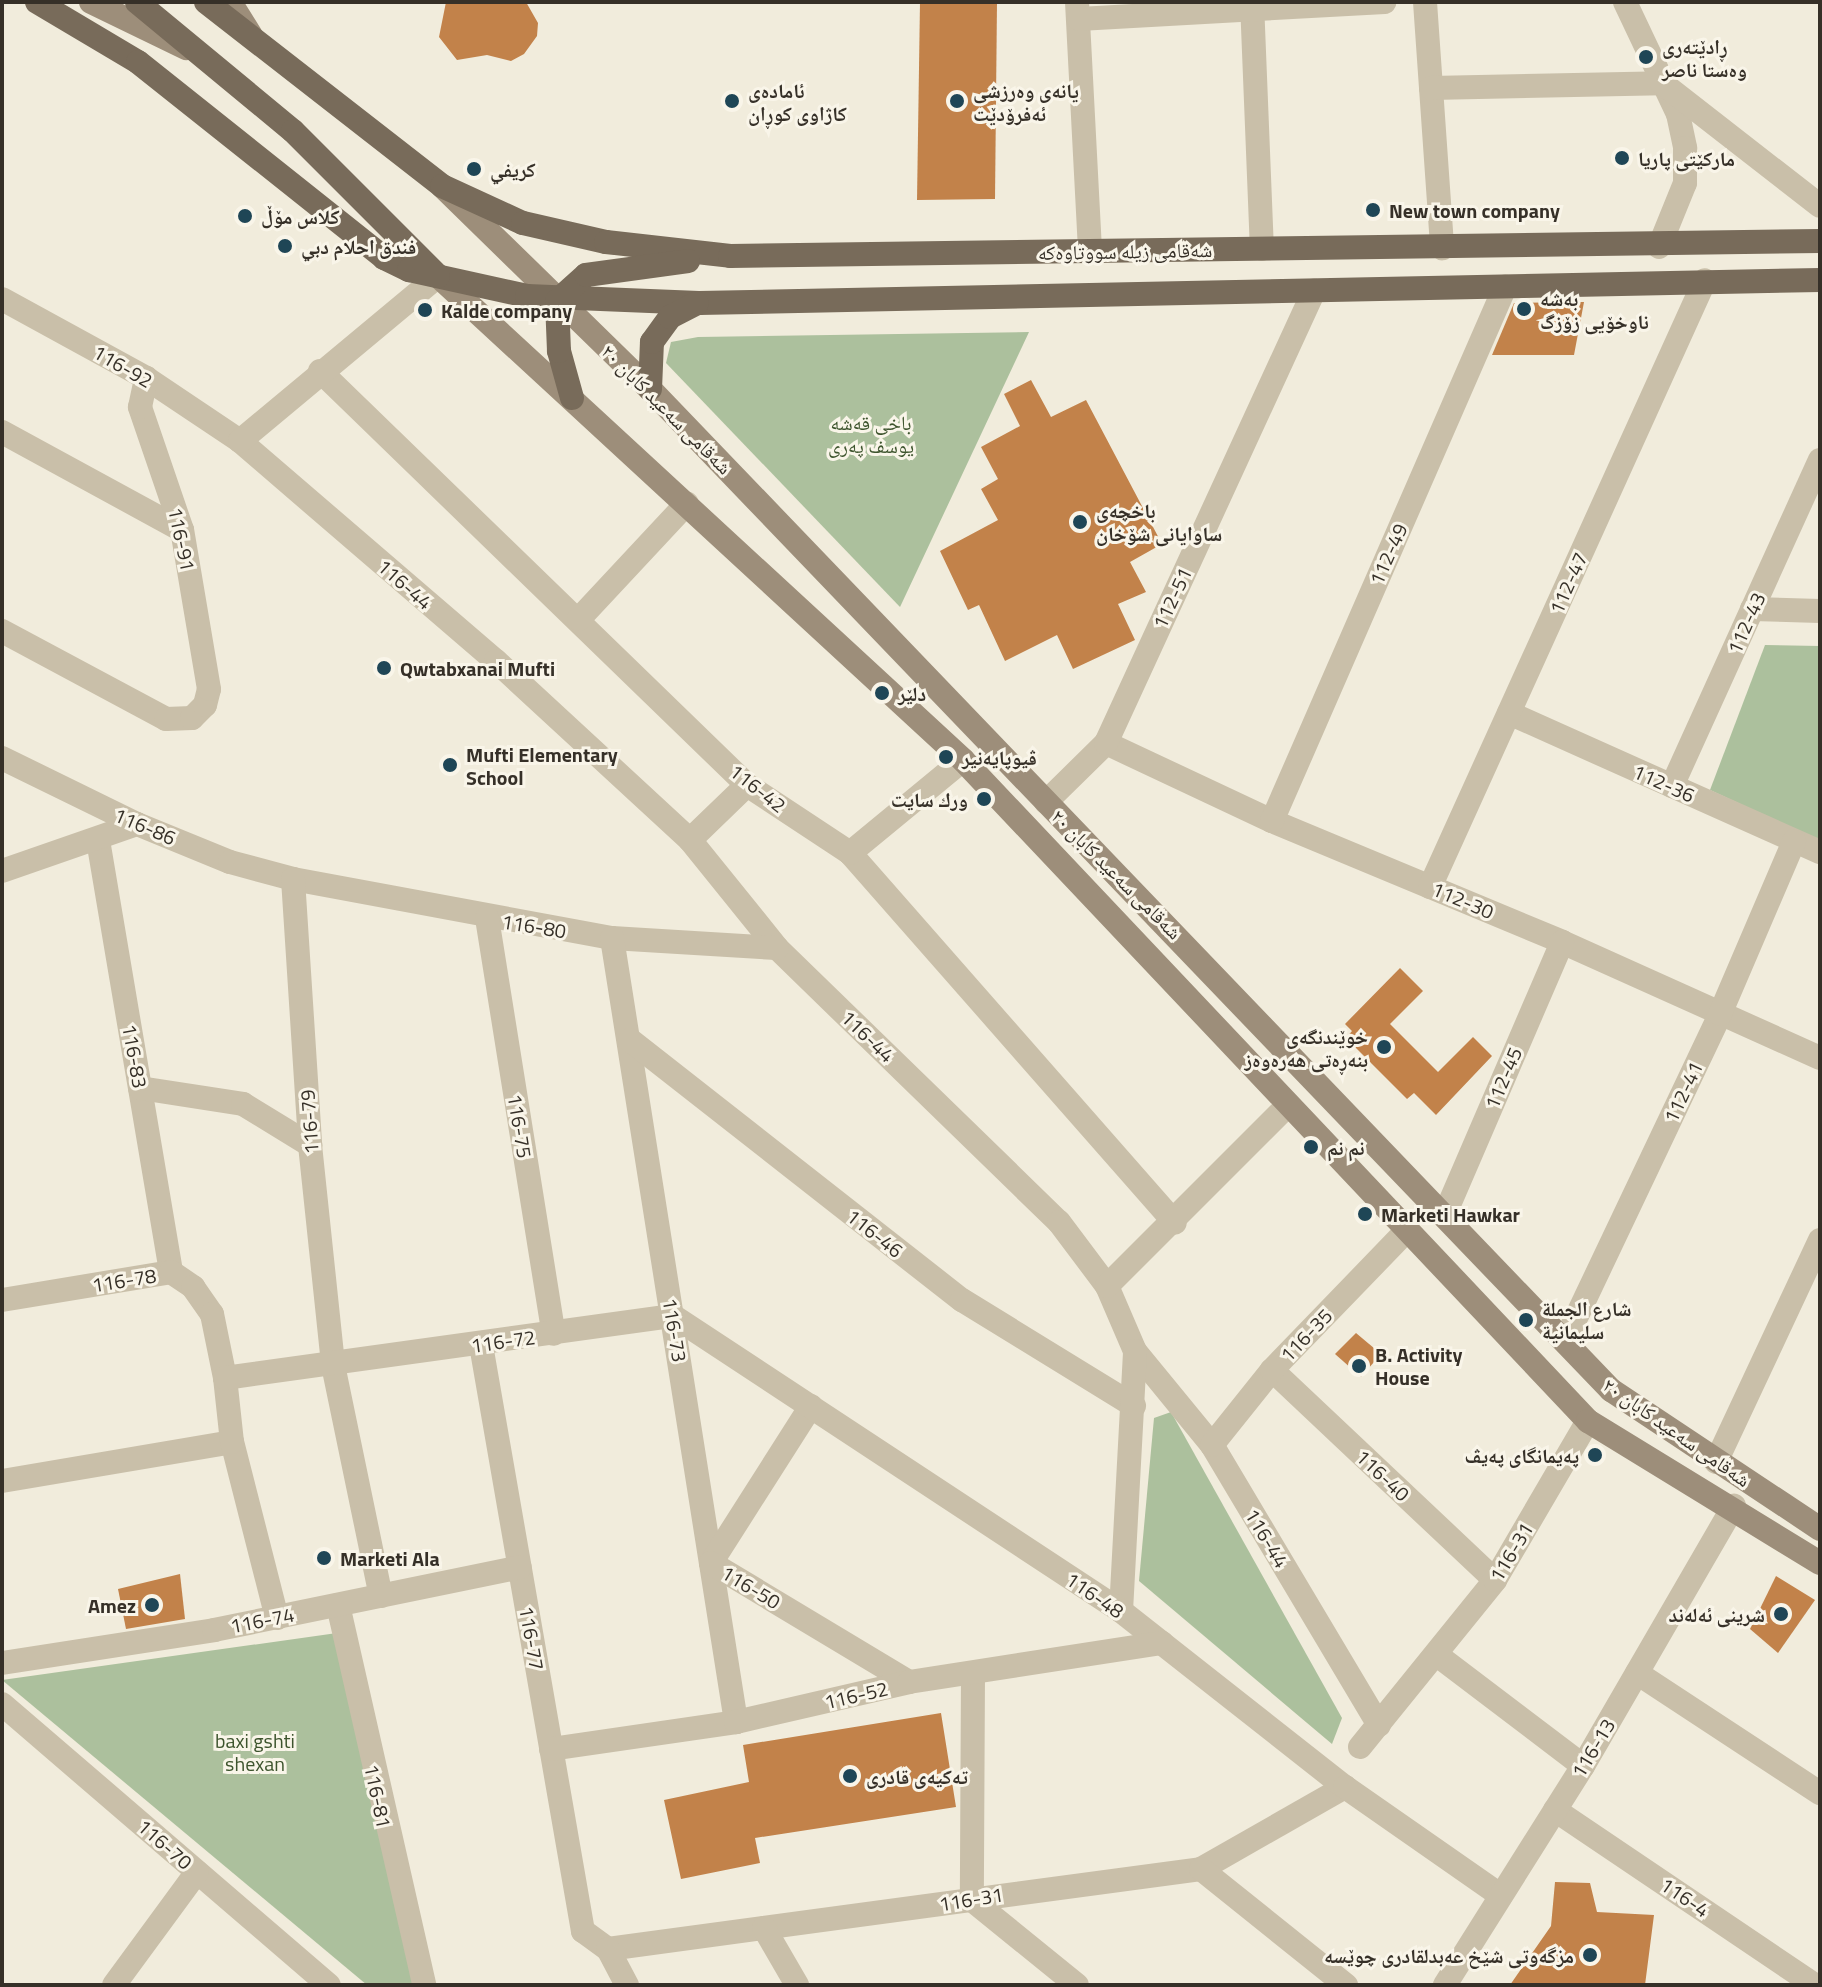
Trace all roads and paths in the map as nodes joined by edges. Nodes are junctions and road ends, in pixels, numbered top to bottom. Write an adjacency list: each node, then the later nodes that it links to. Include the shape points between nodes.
1 (37, 2): 24 (main road, via 138,62 384,258)
2 (91, 2): 12 (main road)
3 (137, 2): 12 (main road)
4 (206, 2): 11 (main road, شەقامی زیلە سووتاوەکە)
5 (230, 2): 11 (main road)
6 (1385, 2): 9 (street)
7 (1425, 2): 14 (street)
8 (1625, 2): 13 (street)
9 (1252, 5): 10 (street); 20 (street)
10 (1078, 10): 21 (street)
11 (253, 37): 15 (main road, شەقامی زیلە سووتاوەکە)
12 (210, 60): 24 (main road, via 293,131)
13 (1662, 83): 14 (street); 16 (street); 18 (street, via 1678,114 1685,171 1676,216)
14 (1431, 88): 19 (street)
15 (442, 186): 23 (main road, شەقامی زیلە سووتاوەکە, via 523,223 563,234); 31 (main road, شەقامی سەعید کابان ٢٠)
16 (1820, 206)
17 (1820, 241): 18 (main road, شەقامی زیلە سووتاوەکە)
18 (1659, 247): 19 (main road, شەقامی زیلە سووتاوەکە)
19 (1442, 248): 20 (main road, شەقامی زیلە سووتاوەکە)
20 (1262, 249): 21 (main road, شەقامی زیلە سووتاوەکە)
21 (1090, 251): 22 (main road, شەقامی زیلە سووتاوەکە)
22 (1021, 252): 23 (main road, شەقامی زیلە سووتاوەکە); 29 (main road)
23 (730, 256): 31 (main road, via 599,272 574,282)
24 (438, 276): 31 (main road); 33 (street); 36 (main road, شەقامی سەعید کابان ٢٠)
25 (1705, 280): 26 (main road); 27 (main road); 46 (street, 112-47)
26 (1820, 280)
27 (1505, 287): 28 (main road); 53 (street, 112-49)
28 (1314, 290): 29 (main road); 47 (street, 112-51)
29 (1022, 295): 32 (main road)
30 (2, 299): 34 (street, 116-92)
31 (557, 301): 32 (main road); 35 (main road, شەقامی سەعید کابان ٢٠); 36 (main road, via 559,351)
32 (699, 303): 35 (main road, via 670,317 652,342 647,357)
33 (320, 371): 38 (street); 44 (street, 116-42)
34 (146, 378): 38 (street, 116-92); 41 (street, 116-91, via 140,407)
35 (650, 389): 52 (main road, شەقامی سەعید کابان ٢٠)
36 (572, 398): 40 (main road, شەقامی سەعید کابان ٢٠)
37 (2, 432): 41 (street)
38 (240, 441): 56 (street, 116-44, via 496,661)
39 (1820, 460): 42 (street, 112-43)
40 (687, 503): 44 (street); 49 (main road, شەقامی سەعید کابان ٢٠)
41 (182, 530): 45 (street, 116-91, via 209,689 205,705 192,718 166,719)
42 (1752, 609): 43 (street); 51 (street, 112-43)
43 (1820, 611)
44 (579, 619): 50 (street, 116-42)
45 (2, 631)
46 (1509, 713): 51 (street, 112-36); 63 (street, 112-47)
47 (1106, 743): 52 (street, 112-51); 53 (street, 112-30)
48 (2, 758): 54 (street, 116-86)
49 (963, 760): 59 (street); 64 (main road, شەقامی سەعید کابان ٢٠)
50 (747, 785): 56 (street); 59 (street, 116-42)
51 (1672, 786): 57 (street, 112-36)
52 (1046, 802): 61 (main road, شەقامی سەعید کابان ٢٠)
53 (1272, 821): 63 (street, 112-30)
54 (137, 824): 55 (street); 62 (street, 116-86, via 230,862)
55 (98, 840): 60 (street); 72 (street, 116-83)
56 (690, 840): 68 (street, 116-44)
57 (1794, 841): 58 (street, 112-36); 69 (street, 112-41)
58 (1820, 852)
59 (850, 853): 76 (street, 116-42)
60 (2, 871)
61 (1116, 871): 64 (main road); 75 (main road, شەقامی سەعید کابان ٢٠)
62 (293, 879): 65 (street, 116-80); 74 (street, 116-79)
63 (1430, 887): 67 (street, 112-30)
64 (1090, 896): 73 (main road, شەقامی سەعید کابان ٢٠)
65 (487, 918): 66 (street, 116-80); 83 (street, 116-75)
66 (612, 938): 68 (street, 116-80); 70 (street, 116-73)
67 (1562, 942): 69 (street, 112-30); 75 (street, 112-45)
68 (777, 948): 80 (street, 116-44, via 1059,1222)
69 (1720, 1014): 71 (street, 112-30); 84 (street, 112-41)
70 (630, 1040): 82 (street, 116-73); 91 (street, 116-46, via 962,1300)
71 (1820, 1058)
72 (140, 1088): 74 (street, via 243,1104); 79 (street, 116-83)
73 (1287, 1106): 76 (street); 77 (main road, شەقامی سەعید کابان ٢٠)
74 (310, 1145): 87 (street, 116-79)
75 (1445, 1214): 84 (main road, شەقامی سەعید کابان ٢٠)
76 (1175, 1223): 80 (street)
77 (1406, 1231): 88 (street, 116-35); 92 (main road, شەقامی سەعید کابان ٢٠)
78 (1820, 1240): 95 (street)
79 (171, 1272): 81 (street, 116-78); 89 (street, 116-78, via 193,1287 212,1314)
80 (1107, 1286): 86 (street, 116-44)
81 (2, 1300)
82 (673, 1316): 83 (street, 116-72); 90 (street, 116-48); 99 (street, 116-73)
83 (554, 1334): 85 (street, 116-72)
84 (1565, 1341): 95 (main road, شەقامی سەعید کابان ٢٠, via 1611,1390)
85 (481, 1345): 87 (street, 116-72); 101 (street, 116-77)
86 (1135, 1351): 91 (street); 94 (street, 116-44)
87 (333, 1365): 89 (street); 103 (street, 116-79)
88 (1272, 1370): 94 (street, 116-35); 102 (street, 116-40)
89 (225, 1378): 93 (street)
90 (811, 1406): 99 (street, 116-50); 105 (street, 116-48)
91 (1134, 1406): 105 (street)
92 (1588, 1421): 97 (main road, شەقامی سەعید کابان ٢٠); 102 (street, 116-31)
93 (232, 1442): 96 (street); 106 (street)
94 (1212, 1445): 115 (street, 116-44)
95 (1716, 1462): 98 (main road, شەقامی سەعید کابان ٢٠)
96 (2, 1481)
97 (1734, 1506): 100 (main road, شەقامی سەعید کابان ٢٠); 110 (street, 116-13)
98 (1820, 1529)
99 (711, 1563): 112 (street, 116-50); 114 (street, 116-73)
100 (1820, 1563)
101 (520, 1567): 103 (street, 116-74); 117 (street, 116-77)
102 (1495, 1580): 108 (street, 116-31)
103 (381, 1596): 104 (street, 116-74)
104 (338, 1605): 106 (street, 116-74); 130 (street, 116-81)
105 (1121, 1611): 107 (street, 116-48)
106 (277, 1618): 109 (street, 116-74)
107 (1162, 1643): 111 (street, 116-52); 119 (street, 116-48)
108 (1437, 1655): 115 (street, 116-31); 118 (street)
109 (2, 1663)
110 (1637, 1673): 118 (street, 116-13); 120 (street)
111 (973, 1674): 112 (street, 116-52); 125 (street)
112 (909, 1682): 114 (street, 116-52)
113 (2, 1704): 123 (street, 116-70)
114 (736, 1722): 117 (street, 116-52)
115 (1379, 1725): 116 (street, 116-31)
116 (1360, 1747)
117 (551, 1749): 127 (street, 116-77, via 583,1931)
118 (1583, 1766): 121 (street, 116-13)
119 (1345, 1787): 122 (street, 116-31); 124 (street, 116-48)
120 (1820, 1793)
121 (1555, 1810): 124 (street, 116-13); 136 (street, 116-4)
122 (1201, 1869): 125 (street, 116-31); 134 (street)
123 (197, 1872): 128 (street); 129 (street, 116-70)
124 (1501, 1896): 135 (street, 116-13)
125 (972, 1900): 126 (street, 116-31); 133 (street)
126 (764, 1928): 127 (street, 116-31); 132 (street)
127 (608, 1949): 131 (street)
128 (114, 1985)
129 (329, 1985)
130 (424, 1985)
131 (627, 1985)
132 (797, 1985)
133 (1077, 1985)
134 (1346, 1985)
135 (1445, 1985)
136 (1814, 1985)

